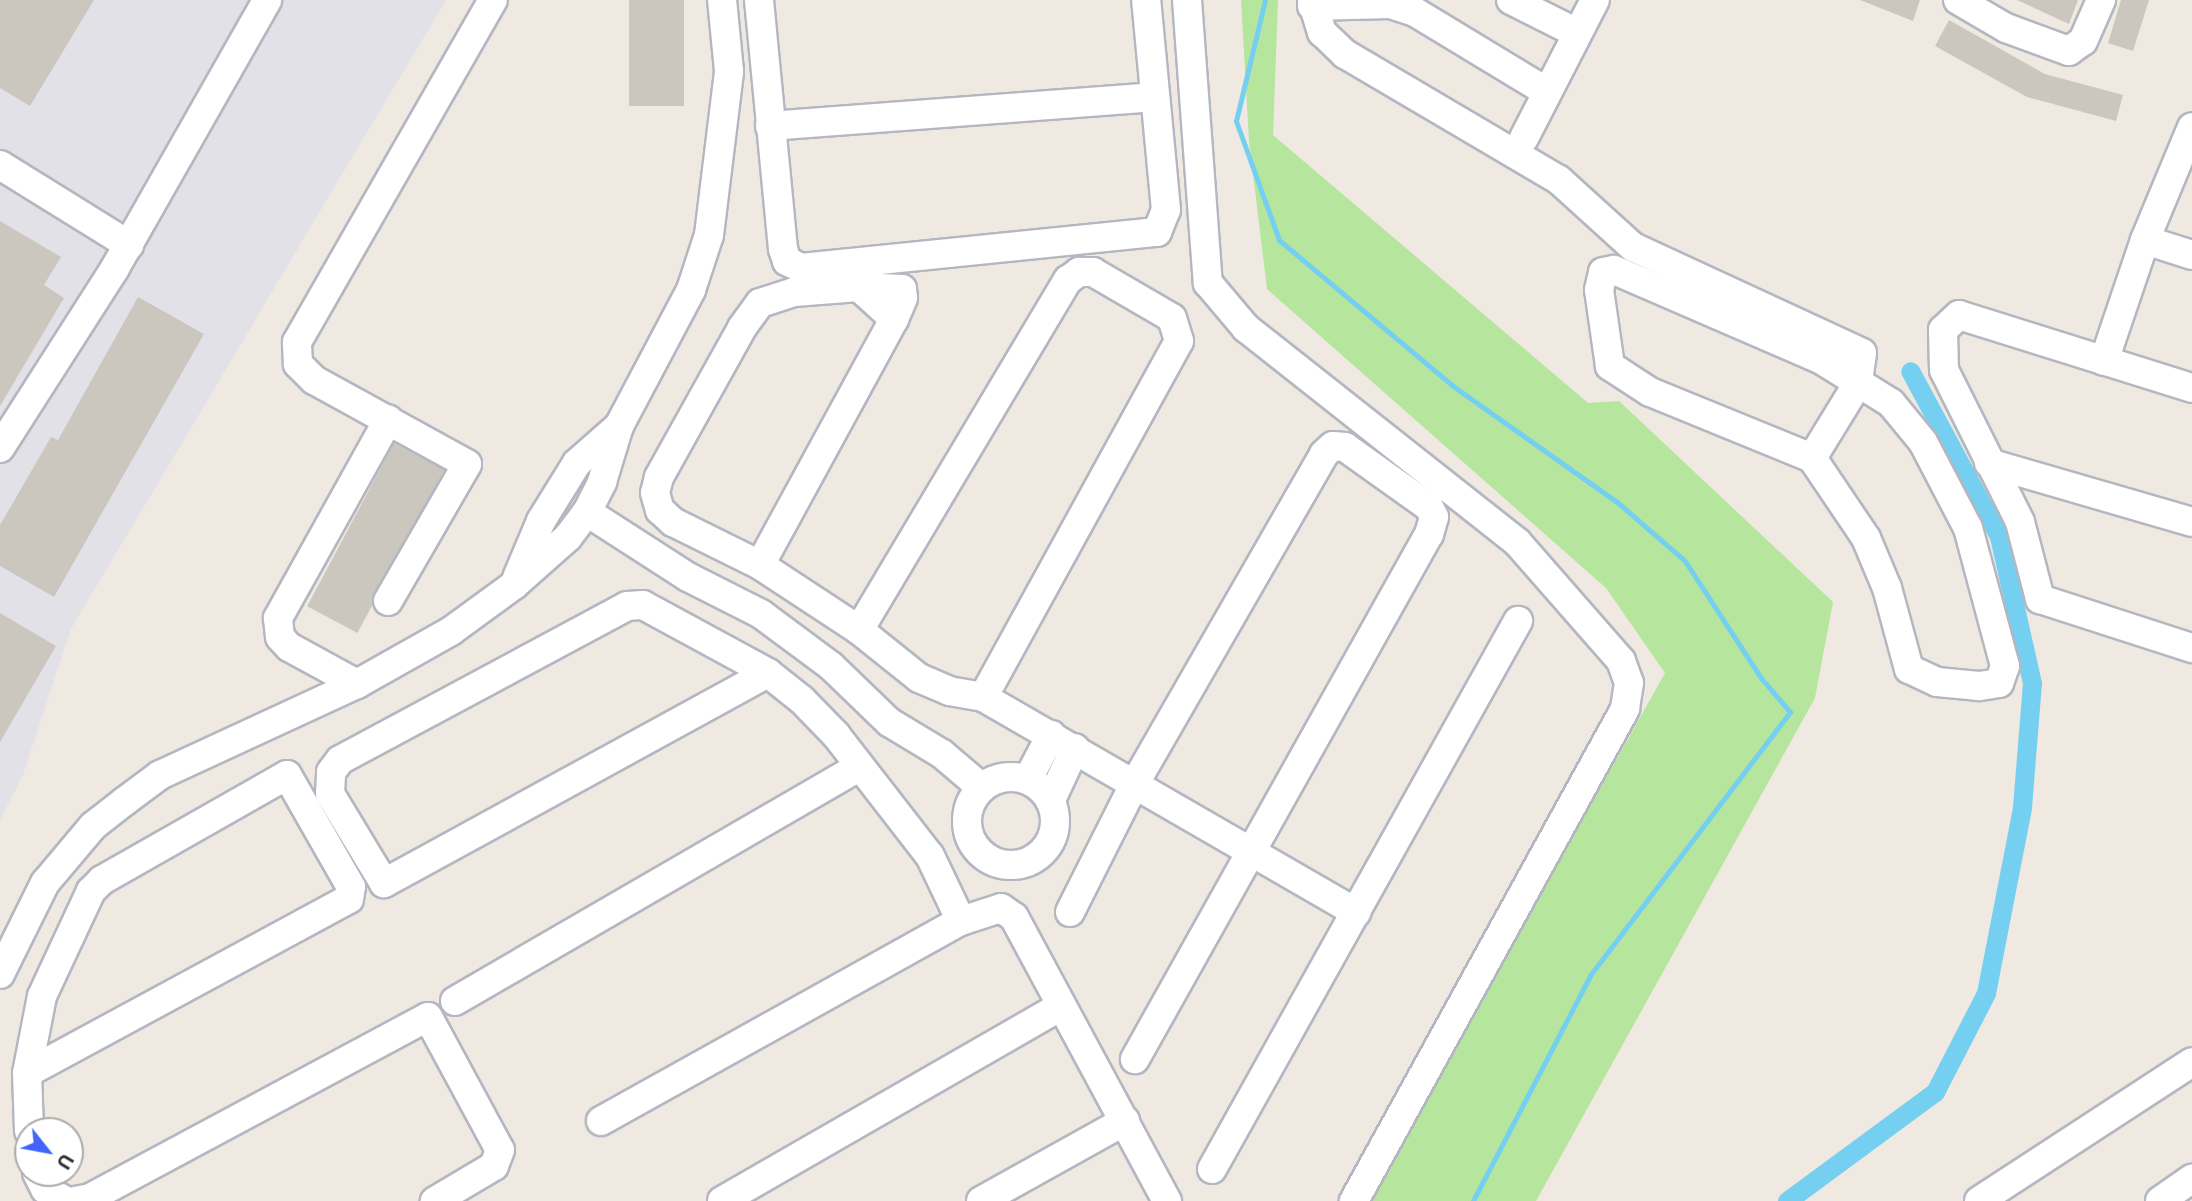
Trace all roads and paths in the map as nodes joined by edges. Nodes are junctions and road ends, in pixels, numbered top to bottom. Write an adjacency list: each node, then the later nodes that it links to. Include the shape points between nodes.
1 (267, 0): 22 (street)
2 (493, 0): 27 (street, via 297,342 295,353 304,372)
3 (722, 0): 28 (street, via 729,71 709,235 691,290)
4 (759, 0): 16 (street)
5 (1146, 0): 15 (street)
6 (1187, 0): 75 (street, via 1208,283 1246,328 1509,535 1621,661 1629,683 1625,709)
7 (1511, 0): 13 (street)
8 (1595, 0): 13 (street)
9 (2101, 0): 11 (street, via 2083,41 2069,51)
10 (1325, 2): 12 (street); 25 (street, via 1322,32 1345,54 1559,180 1633,247 1853,345 1862,353 1864,365)
11 (1974, 5)
12 (1421, 6): 14 (street)
13 (1577, 33): 14 (street)
14 (1547, 93): 18 (street)
15 (1155, 97): 16 (street); 16 (street, via 1166,211 1157,232 801,268 787,261 783,249)
16 (770, 126)
17 (2192, 127): 20 (street)
18 (1524, 138)
19 (0, 165): 22 (street)
20 (2180, 188): 21 (street)
21 (2145, 240): 23 (street); 24 (street)
22 (129, 245): 29 (street)
23 (2192, 255)
24 (2104, 361): 26 (street); 31 (street, via 1959,315 1949,320 1942,330 1944,370)
25 (1858, 383): 30 (street); 30 (street, via 1822,360 1614,270 1603,272 1599,290 1610,366 1650,392); 30 (street, via 1891,403 1923,442 1968,528 2005,666 1999,683 1979,687 1937,682 1909,669 1887,588 1866,538)
26 (2192, 388)
27 (388, 420): 36 (street, via 467,464); 41 (street, via 278,618 280,637 289,647)
28 (619, 426): 32 (street, via 603,482); 35 (street, via 577,463 541,521)
29 (0, 448)
30 (1812, 458)
31 (1989, 463): 33 (street); 39 (street, via 2020,522 2040,599)
32 (587, 512): 35 (street, via 568,537); 47 (street, via 688,577 761,614 831,666 889,722 942,754)
33 (2192, 522)
34 (760, 565): 34 (street, via 894,319 859,287 794,292 760,303 741,328 656,485 655,503 667,518); 38 (street)
35 (514, 585): 41 (street, via 451,631)
36 (387, 601)
37 (1518, 621): 56 (street)
38 (859, 631): 42 (street, via 919,678 949,691); 42 (street, via 1068,280 1079,272 1093,272 1172,318 1179,341)
39 (2192, 648)
40 (768, 673): 44 (street, via 836,735); 48 (street, via 655,609 627,606 340,760); 52 (street, via 384,883)
41 (357, 684): 58 (street, via 160,775 93,826 45,883)
42 (983, 697): 43 (street)
43 (1063, 742): 45 (street); 46 (street); 49 (street)
44 (859, 767): 53 (street); 59 (street)
45 (1028, 779): 47 (street, via 1004,777); 49 (street)
46 (1135, 783): 51 (street); 51 (street, via 1324,454 1333,446 1345,447 1429,507 1434,522); 55 (street)
47 (982, 788): 50 (street, via 968,810)
48 (317, 799): 52 (street); 54 (street); 63 (street, via 287,775 97,884 42,996)
49 (1051, 800): 50 (street, via 1055,828 1042,853 1030,861 1001,864)
50 (973, 843): 53 (street)
51 (1252, 850): 56 (street); 61 (street)
52 (369, 859): 54 (street)
53 (935, 867): 57 (street)
54 (343, 871): 63 (street, via 352,891 344,903)
55 (1069, 912)
56 (1356, 912): 67 (street)
57 (961, 921): 60 (street, via 994,908 1010,912); 65 (street)
58 (0, 974)
59 (455, 1001)
60 (1059, 1007): 66 (street); 72 (street)
61 (1135, 1059)
62 (2191, 1065): 76 (street)
63 (27, 1073): 64 (street)
64 (29, 1117)
65 (601, 1121)
66 (1125, 1121): 73 (street); 74 (street)
67 (1212, 1169)
68 (2192, 1179): 77 (street)
69 (43, 1187): 70 (street)
70 (80, 1200): 71 (street, via 428,1017 500,1150 494,1166)
71 (435, 1201)
72 (722, 1201)
73 (981, 1201)
74 (1167, 1201)
75 (1354, 1201)
76 (1979, 1201)
77 (2160, 1201)

